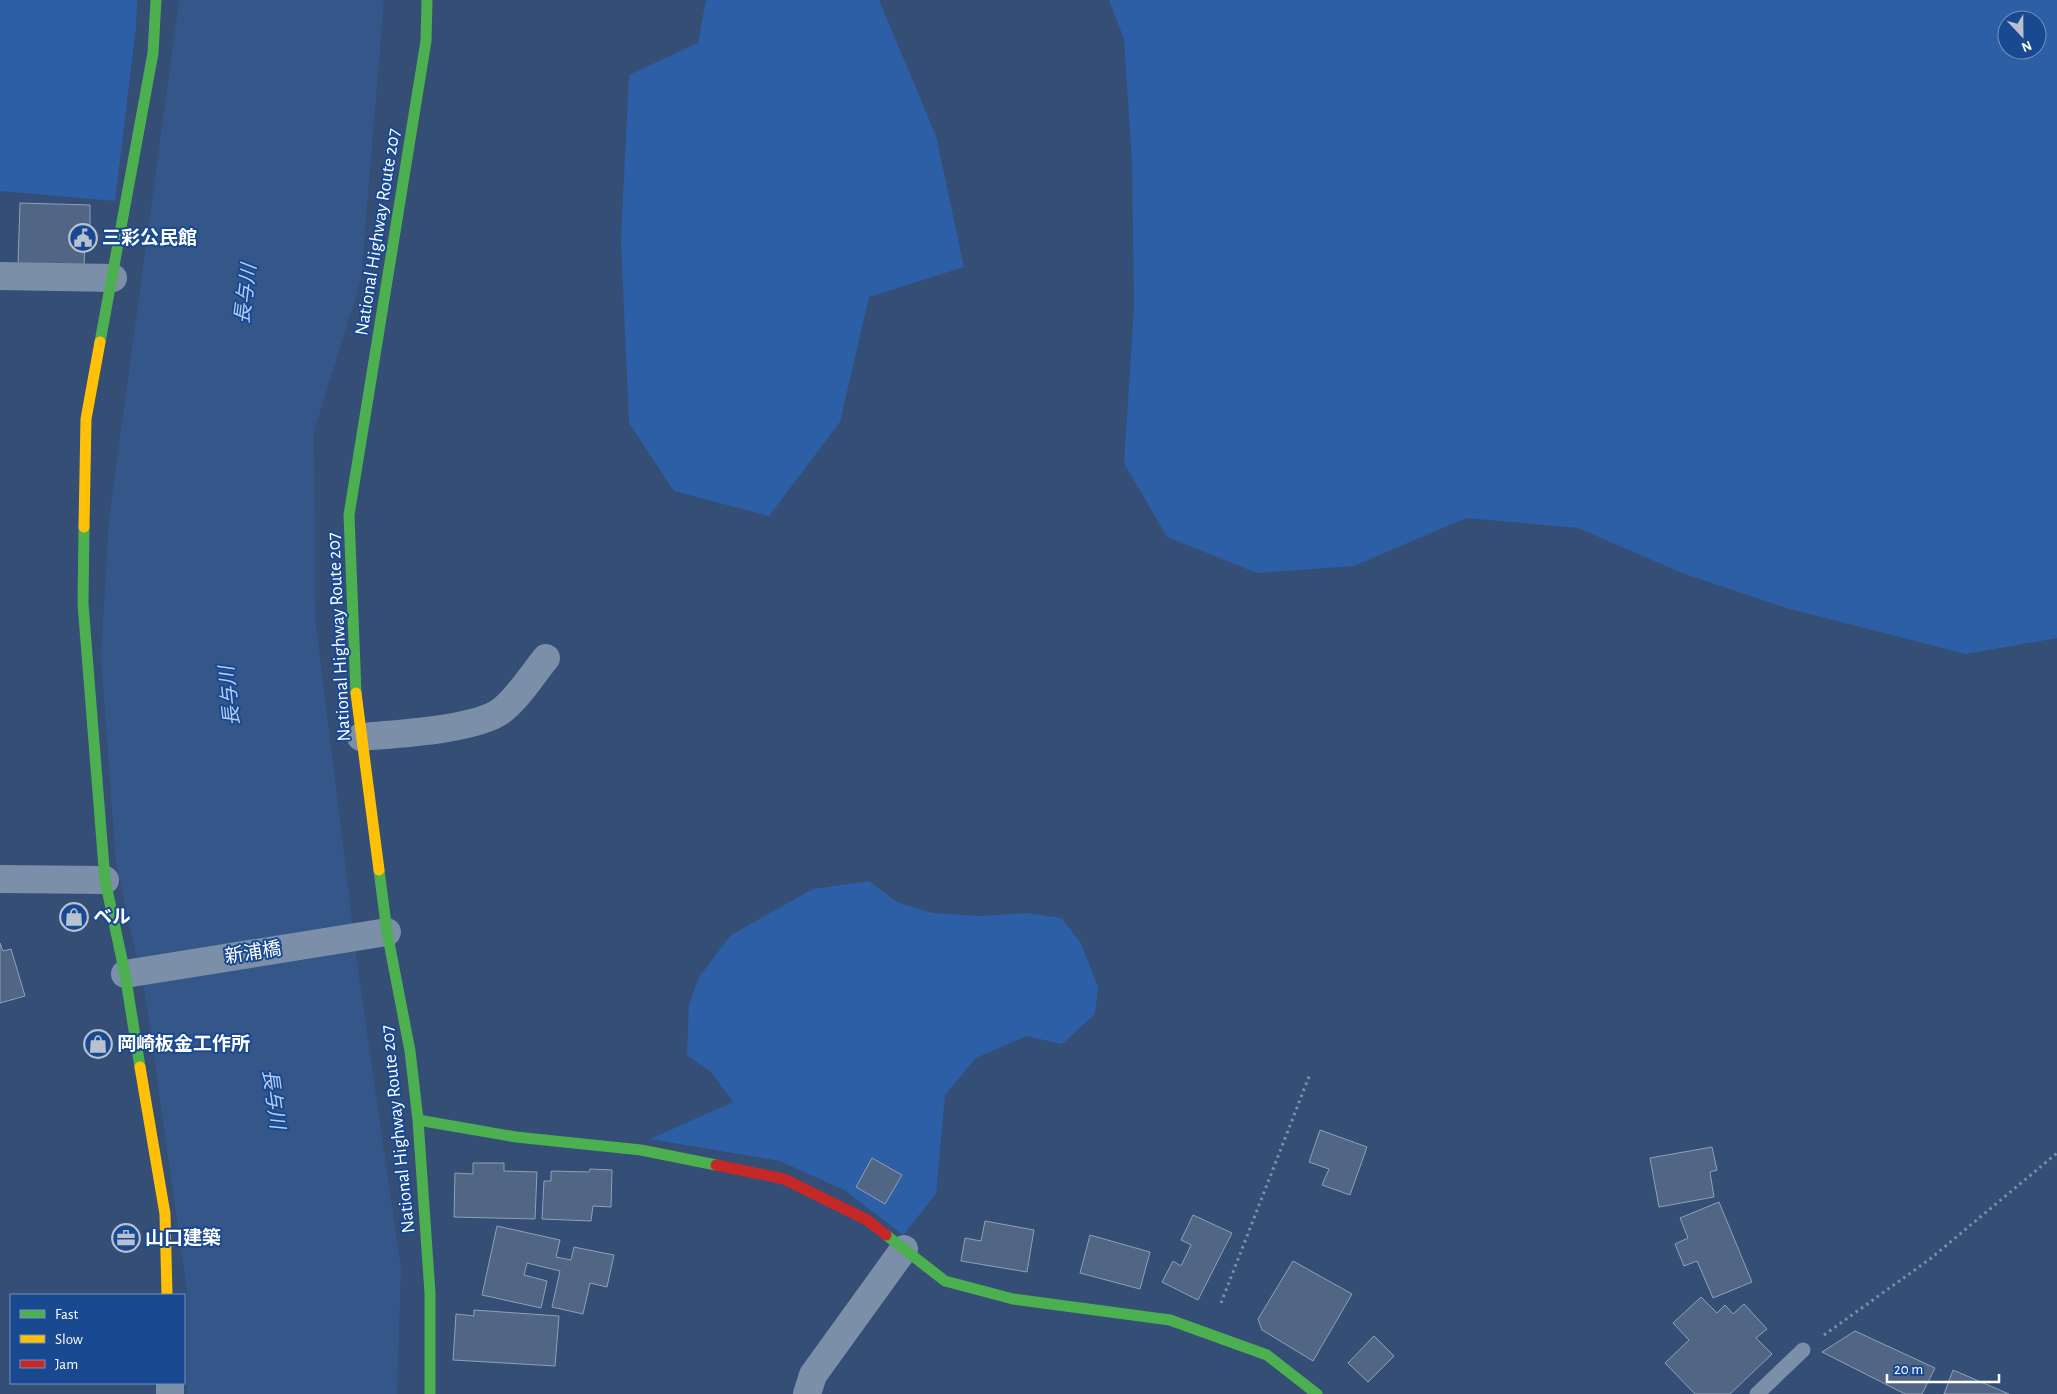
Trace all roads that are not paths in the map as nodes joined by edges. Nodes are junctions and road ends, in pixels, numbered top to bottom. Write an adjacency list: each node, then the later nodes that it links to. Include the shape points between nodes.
1 (156, 0): 4 (main road, via 153,53)
2 (427, 0): 6 (main road, National Highway Route 207, via 426,41 349,515 356,702)
3 (0, 276): 4 (street)
4 (112, 278): 8 (main road, via 86,420 83,604)
5 (546, 658): 6 (street, via 500,712 474,722 435,730)
6 (361, 738): 9 (main road, National Highway Route 207)
7 (0, 879): 8 (street)
8 (105, 880): 10 (main road)
9 (378, 933): 10 (street, 新浦橋); 11 (main road, National Highway Route 207, via 410,1050)
10 (131, 973): 13 (main road, via 165,1214)
11 (418, 1120): 12 (main road, via 516,1137 641,1150 784,1179 867,1220); 15 (main road, National Highway Route 207, via 430,1293)
12 (904, 1249): 16 (street, via 813,1375); 17 (main road, via 945,1281 1013,1300 1170,1320 1267,1355)
13 (167, 1294)
14 (1803, 1350): 18 (lane)
15 (430, 1394)
16 (807, 1394)
17 (1316, 1394)
18 (1757, 1394)

